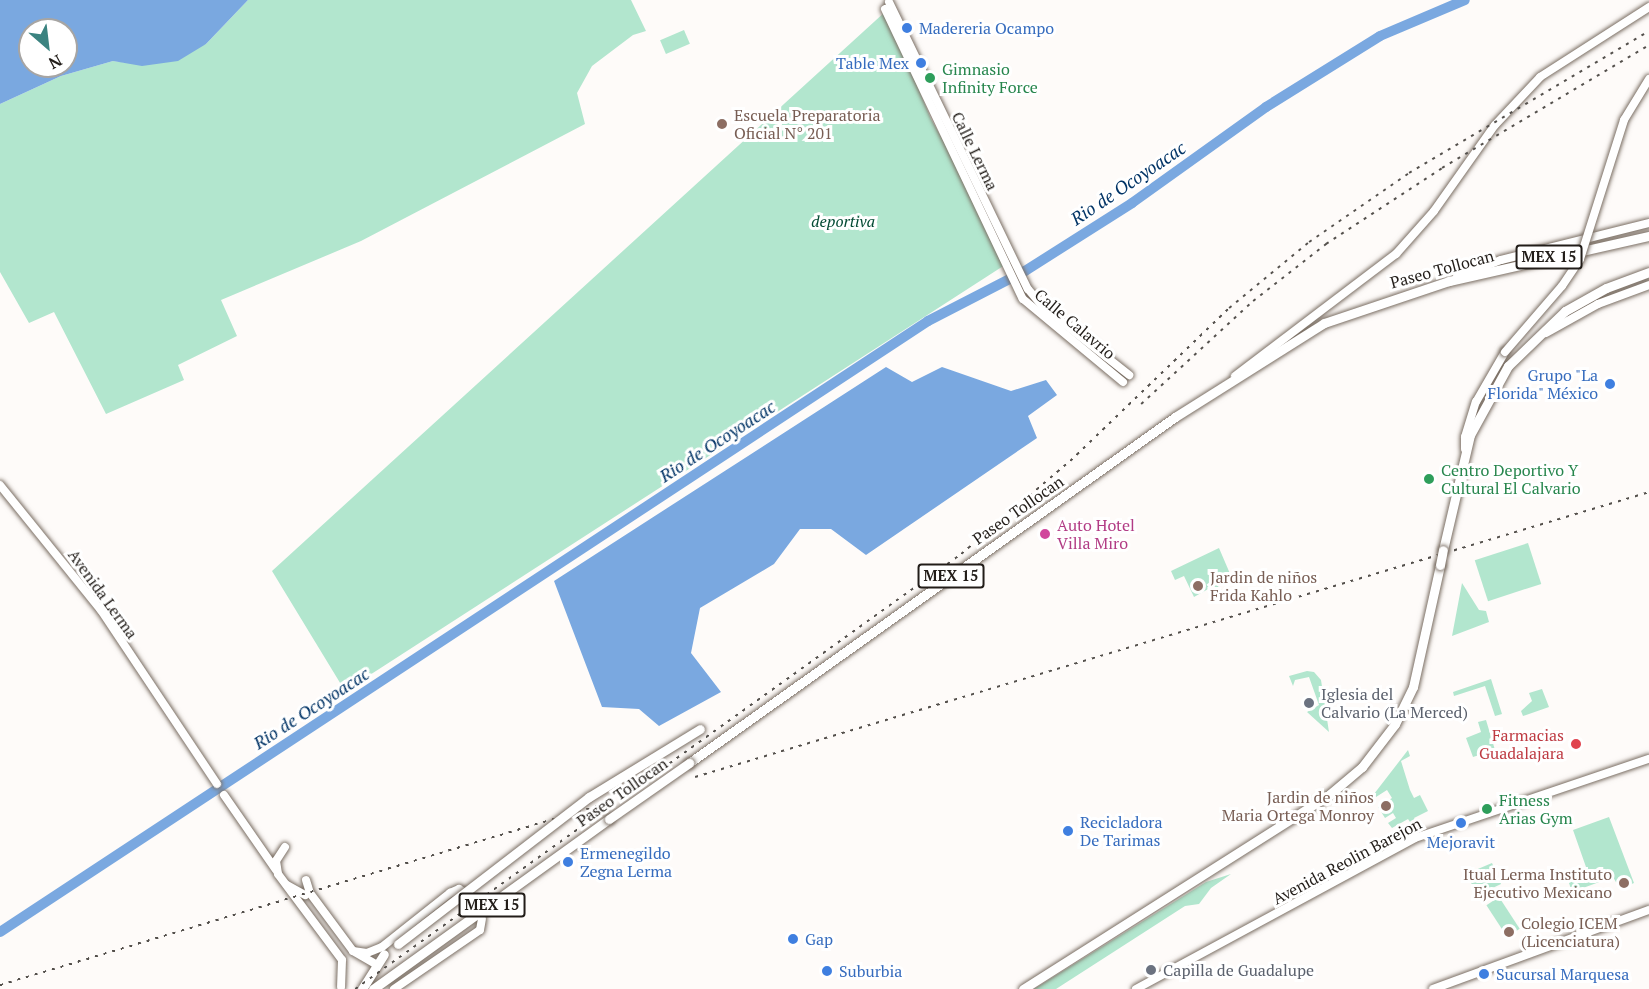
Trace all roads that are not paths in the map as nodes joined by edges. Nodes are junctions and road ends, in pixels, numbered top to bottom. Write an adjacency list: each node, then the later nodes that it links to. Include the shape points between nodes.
1 (887, 6): 7 (main road, Calle Lerma)
2 (1649, 7): 12 (main road, via 1540,77 1495,125 1434,211 1396,254)
3 (1649, 78): 13 (main road, bridge, via 1624,120 1580,259 1562,286 1504,351 1476,402 1464,437)
4 (1649, 223): 8 (main road, via 1471,270)
5 (1649, 236): 8 (highway, Paseo Tollocan / MEX 15)
6 (1649, 272): 10 (highway, via 1578,303)
7 (1018, 280): 11 (main road, Calle Calavrio, via 1043,307)
8 (1449, 281): 12 (highway, Paseo Tollocan / MEX 15, via 1324,323)
9 (1649, 285): 10 (main road, via 1570,318)
10 (1518, 354): 13 (highway, via 1491,392)
11 (1126, 379)
12 (1215, 392): 32 (highway, Paseo Tollocan / MEX 15, bridge)
13 (1466, 450): 34 (highway, bridge, via 1413,687 1395,724 1362,767 1330,794)
14 (0, 485): 17 (main road, Avenida Lerma, via 101,610)
15 (700, 729): 28 (highway, bridge, via 589,797)
16 (1649, 759): 35 (main road, Avenida Reolin Barejon, via 1415,838)
17 (217, 784)
18 (224, 795): 19 (main road)
19 (263, 850): 20 (main road); 20 (main road, via 273,853 285,848 276,861)
20 (278, 874): 22 (main road)
21 (306, 880): 27 (main road, via 310,893)
22 (285, 884): 24 (main road); 30 (main road, via 342,960)
23 (467, 894): 27 (main road, via 459,889 450,893 382,947 367,953)
24 (305, 895)
25 (1649, 910): 36 (main road)
26 (482, 919): 33 (main road, via 480,930)
27 (353, 951): 29 (main road)
28 (384, 954): 29 (highway); 31 (highway)
29 (374, 963)
30 (341, 987)
31 (362, 989)
32 (374, 989)
33 (394, 989)
34 (1023, 989)
35 (1136, 989)
36 (1433, 989)

